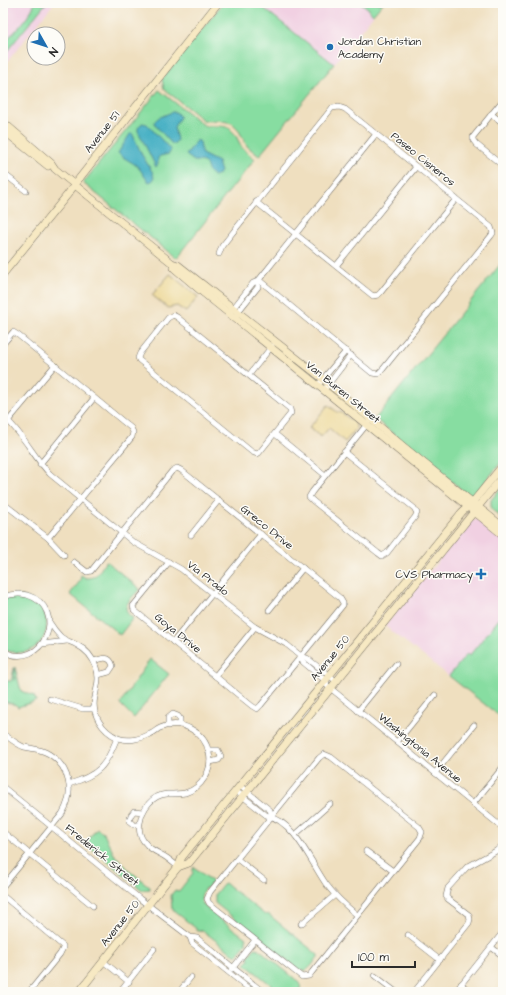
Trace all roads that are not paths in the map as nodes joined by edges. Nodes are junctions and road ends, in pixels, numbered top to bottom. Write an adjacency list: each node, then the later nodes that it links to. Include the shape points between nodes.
1 (218, 3): 12 (main road, Avenue 51)
2 (503, 100): 3 (street)
3 (491, 114): 5 (street); 8 (street, via 473,140)
4 (3, 122): 10 (main road, Van Buren Street)
5 (503, 124)
6 (3, 130): 10 (main road, Van Buren Street)
7 (376, 134): 9 (street, Paseo Cisneros); 15 (street, Paseo Cisneros, via 345,109 332,108); 16 (street)
8 (503, 166)
9 (416, 167): 14 (street, Paseo Cisneros); 18 (street)
10 (55, 169): 12 (main road, Van Buren Street)
11 (3, 173): 13 (street)
12 (75, 184): 19 (main road, Avenue 51); 21 (main road, Van Buren Street)
13 (26, 191)
14 (456, 199): 18 (street, via 376,296); 25 (street, Paseo Cisneros, via 491,227 492,236 378,374)
15 (256, 202): 16 (street); 17 (street, via 222,246)
16 (296, 234): 18 (street); 20 (street)
17 (219, 254)
18 (336, 266)
19 (3, 274)
20 (258, 281): 21 (street, via 258,287); 24 (street)
21 (234, 313): 23 (main road, Van Buren Street)
22 (3, 344): 26 (street, via 13,332 18,334)
23 (273, 344): 27 (street); 28 (main road, Van Buren Street)
24 (346, 351): 25 (street); 28 (street)
25 (351, 355): 28 (street)
26 (55, 365): 29 (street); 31 (street)
27 (249, 375): 34 (street, via 292,411); 34 (street, via 173,315 138,358 252,452 256,454)
28 (323, 385): 32 (main road, Van Buren Street)
29 (94, 398): 36 (street); 40 (street, via 133,432 132,437)
30 (3, 416): 31 (street, Via Prado)
31 (8, 421): 33 (street); 36 (street, Via Prado)
32 (368, 422): 35 (street); 43 (main road, Van Buren Street, via 404,447)
33 (3, 428)
34 (275, 434): 38 (street)
35 (344, 452): 38 (street); 38 (street, via 418,513 382,556 309,497)
36 (40, 464): 40 (street, Via Prado)
37 (503, 465): 43 (main road, Avenue 50)
38 (325, 475)
39 (503, 476): 43 (main road, Avenue 50)
40 (80, 499): 45 (street, Via Prado); 50 (street)
41 (218, 500): 45 (street, Greco Drive, via 176,468); 46 (street, Greco Drive); 48 (street)
42 (3, 503): 50 (street)
43 (473, 507): 44 (main road, Van Buren Street); 47 (main road, Avenue 50); 49 (main road, Van Buren Street); 55 (main road, Avenue 50)
44 (503, 527)
45 (122, 533): 52 (street, via 89,572); 53 (street, Via Prado, via 141,548)
46 (261, 534): 54 (street, Greco Drive); 56 (street)
47 (445, 534): 55 (main road, via 420,569); 59 (main road, Avenue 50)
48 (191, 535)
49 (503, 535)
50 (48, 538): 51 (street)
51 (64, 555)
52 (74, 562)
53 (169, 562): 56 (street, Via Prado); 63 (street, Goya Drive, via 133,608)
54 (303, 568): 58 (street); 66 (street, Greco Drive, via 343,603)
55 (420, 577): 59 (main road, via 412,579); 72 (main road, Avenue 50)
56 (212, 594): 61 (street, Via Prado); 63 (street)
57 (3, 596): 60 (street, via 15,594 34,598 46,610)
58 (269, 610)
59 (379, 615): 71 (main road, Avenue 50)
60 (50, 623): 62 (street); 64 (street)
61 (255, 627): 66 (street, Via Prado, via 286,644); 70 (street)
62 (68, 642): 64 (street); 67 (street, via 84,649)
63 (173, 642): 70 (street, Goya Drive)
64 (42, 644): 65 (street, via 33,651 21,655)
65 (3, 651)
66 (301, 656): 70 (street, Goya Drive, via 257,709); 71 (street, Via Prado, via 307,658)
67 (94, 661): 69 (street); 69 (street, via 104,657 112,662 109,672)
68 (396, 664): 76 (street)
69 (98, 675): 75 (street)
70 (215, 676)
71 (326, 680): 72 (street, Washingtonia Avenue); 72 (street, Via Prado); 89 (main road, Avenue 50)
72 (333, 685): 76 (street, Washingtonia Avenue); 90 (main road, Avenue 50)
73 (435, 695): 82 (street)
74 (50, 699): 75 (street, via 83,709)
75 (94, 709): 81 (street, via 103,726)
76 (358, 711): 82 (street, Washingtonia Avenue)
77 (180, 725): 79 (street); 79 (street, via 180,719 173,714 168,718); 83 (street, via 198,733)
78 (474, 725): 86 (street)
79 (168, 726): 81 (street, via 140,738)
80 (3, 734): 87 (street, via 20,745 44,751 52,756 64,770)
81 (117, 738): 87 (street, via 108,759 98,771)
82 (397, 742): 86 (street, Washingtonia Avenue)
83 (208, 750): 84 (street); 84 (street, via 218,750 221,756 220,760)
84 (210, 762): 93 (street, via 205,778 194,789 158,797 150,802)
85 (503, 767): 92 (street)
86 (435, 773): 92 (street, Washingtonia Avenue)
87 (69, 784): 96 (street, via 67,806)
88 (3, 787): 96 (street, Frederick Street)
89 (238, 788): 90 (street); 104 (main road, Avenue 50, via 182,857)
90 (245, 794): 94 (street, via 266,815); 104 (main road, Avenue 50, via 189,863)
91 (330, 804): 99 (street)
92 (473, 804): 97 (street, Washingtonia Avenue)
93 (143, 812): 95 (street); 95 (street, via 134,811 129,818 131,823)
94 (272, 816): 99 (street); 103 (street); 105 (street, via 319,758 324,754 331,757 422,832)
95 (139, 825): 104 (street, via 140,834 146,845)
96 (52, 827): 102 (street); 110 (street, Frederick Street)
97 (503, 828)
98 (3, 832): 102 (street)
99 (295, 836): 108 (street)
100 (503, 845): 121 (street, via 467,867 448,888 448,900 469,915 470,919)
101 (366, 851): 105 (street)
102 (30, 854): 107 (street); 111 (street)
103 (237, 859): 106 (street); 117 (street, via 207,899)
104 (178, 867): 110 (main road, Avenue 50)
105 (393, 872): 112 (street)
106 (264, 880)
107 (3, 886)
108 (335, 895): 112 (street); 113 (street)
109 (3, 896): 129 (street, via 64,948)
110 (149, 905): 116 (street, Frederick Street); 122 (main road, Avenue 50)
111 (93, 906)
112 (357, 915): 117 (street, via 306,977 300,976)
113 (301, 924)
114 (503, 932): 118 (street)
115 (408, 935): 121 (street)
116 (190, 937): 123 (street, Frederick Street, via 197,938); 124 (street, Frederick Street, via 192,944)
117 (255, 940): 123 (street)
118 (491, 947): 120 (street); 128 (street)
119 (154, 950): 127 (street)
120 (503, 956)
121 (440, 960): 136 (street)
122 (104, 962): 127 (street); 130 (main road, Avenue 50)
123 (233, 968): 124 (street); 134 (street, Frederick Street)
124 (229, 973): 133 (street, Frederick Street)
125 (375, 976): 135 (street)
126 (191, 977): 132 (street)
127 (129, 982): 131 (street)
128 (461, 984): 137 (street); 138 (street)
129 (29, 992)
130 (79, 992)
131 (120, 992)
132 (179, 992)
133 (253, 992)
134 (264, 992)
135 (396, 992)
136 (414, 992)
137 (455, 992)
138 (470, 992)

